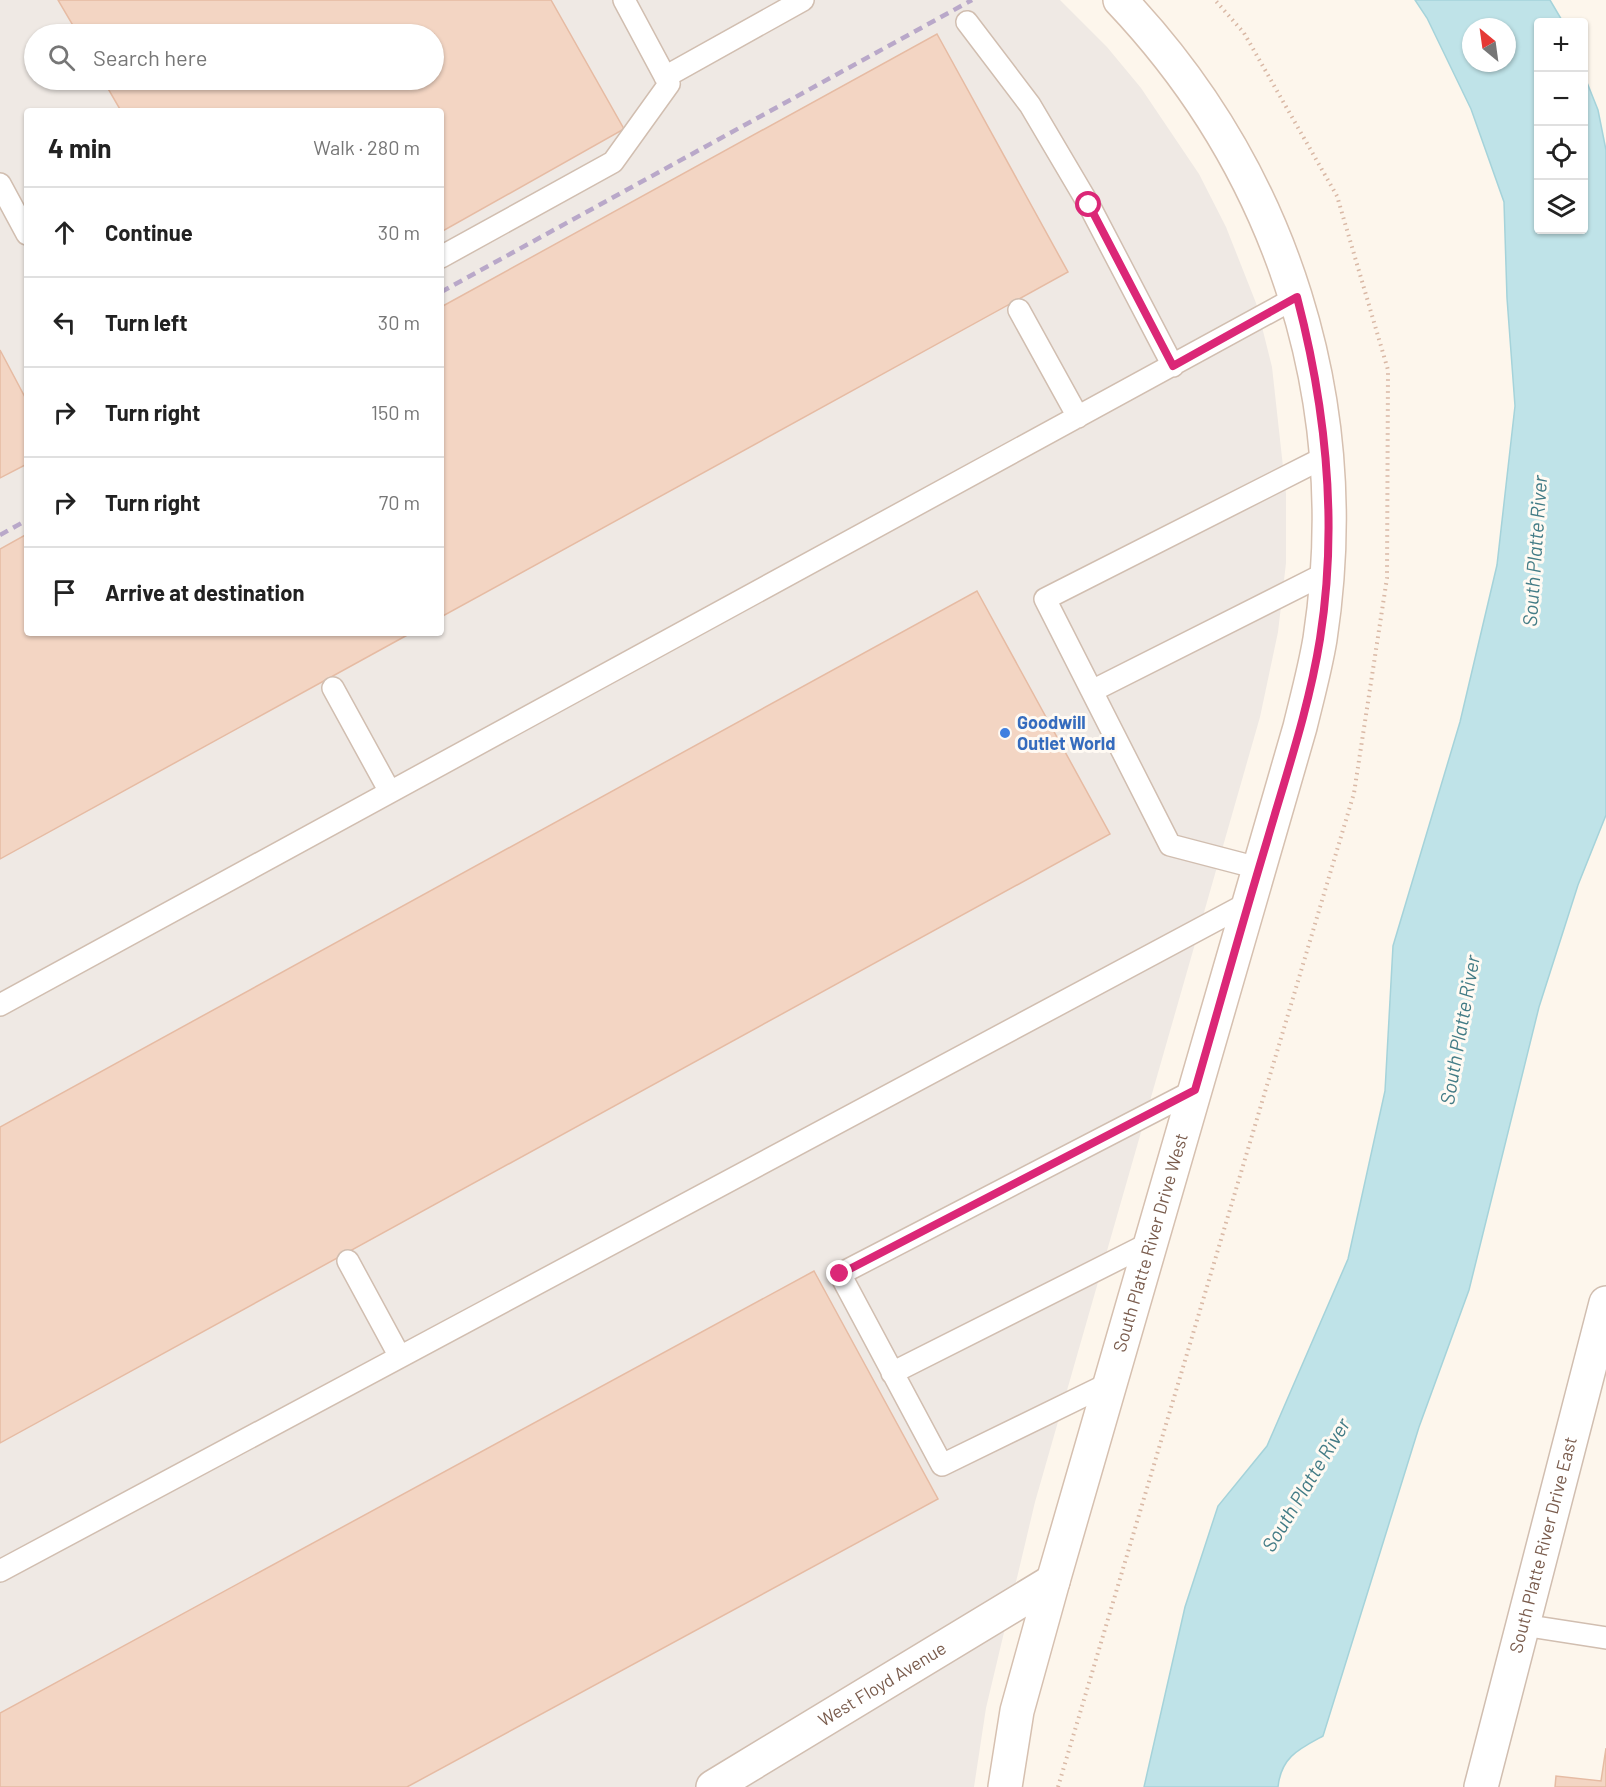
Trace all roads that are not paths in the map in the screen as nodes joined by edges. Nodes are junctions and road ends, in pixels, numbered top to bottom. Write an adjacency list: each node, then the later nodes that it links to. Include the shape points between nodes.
1 (624, 0): 5 (lane)
2 (803, 0): 5 (lane)
3 (1120, 0): 9 (street, South Platte River Drive West, via 1174,62 1236,154 1264,210)
4 (967, 22): 11 (lane, via 1030,105 1089,205)
5 (665, 77): 8 (lane, via 669,84 613,162)
6 (0, 184): 7 (lane)
7 (24, 228)
8 (444, 254)
9 (1297, 297): 11 (lane); 13 (street, South Platte River Drive West, via 1313,358)
10 (1019, 310): 12 (lane)
11 (1173, 366): 12 (lane)
12 (1078, 417): 17 (lane)
13 (1325, 457): 14 (street, South Platte River Drive West); 16 (lane, via 1045,599)
14 (1326, 573): 16 (lane); 18 (street, South Platte River Drive West, via 1320,639 1300,728)
15 (333, 688): 17 (lane)
16 (1092, 691): 18 (lane, via 1170,845)
17 (390, 792): 20 (lane)
18 (1258, 868): 19 (street, South Platte River Drive West)
19 (1248, 903): 21 (street, South Platte River Drive West); 25 (lane)
20 (0, 1005)
21 (1195, 1090): 22 (street, South Platte River Drive West); 26 (lane, via 840,1274)
22 (1152, 1242): 26 (lane); 27 (street, South Platte River Drive West)
23 (348, 1261): 25 (lane)
24 (1606, 1303): 30 (street, South Platte River Drive East)
25 (400, 1357): 28 (lane)
26 (892, 1373): 27 (lane, via 942,1465)
27 (1112, 1382): 29 (street, South Platte River Drive West)
28 (0, 1571)
29 (1053, 1581): 32 (street, West Floyd Avenue); 33 (street, South Platte River Drive West, via 1017,1711)
30 (1523, 1625): 31 (lane); 34 (street, South Platte River Drive East)
31 (1606, 1638)
32 (713, 1787)
33 (1004, 1787)
34 (1481, 1787)

